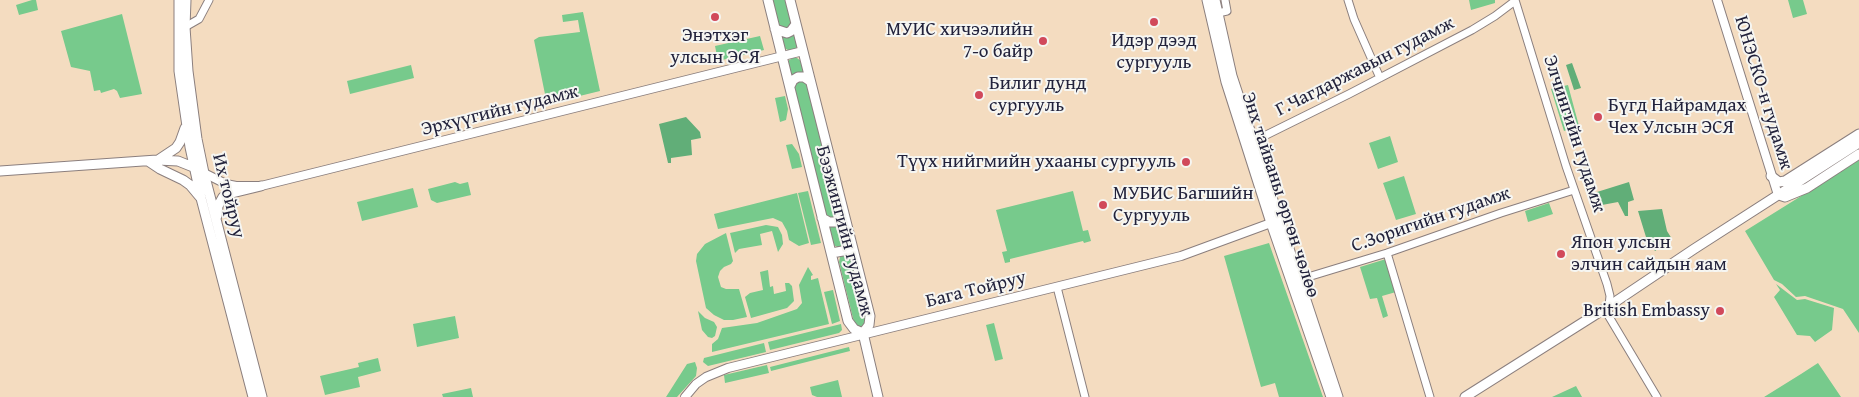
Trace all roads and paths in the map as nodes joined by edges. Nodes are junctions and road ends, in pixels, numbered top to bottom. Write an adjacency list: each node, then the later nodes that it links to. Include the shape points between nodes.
1 (179, 0): 21 (main road, Их тойруу, via 179,71)
2 (186, 0): 14 (main road, Их тойруу)
3 (209, 0): 14 (street, via 199,19)
4 (768, 0): 15 (main road, Бээжингийн гудамж)
5 (790, 0): 13 (main road, Бээжингийн гудамж)
6 (1207, 0): 38 (main road, Энх тайваны өргөн чөлөө, via 1226,82)
7 (1216, 0): 12 (main road)
8 (1225, 0): 12 (street, via 1227,11)
9 (1348, 0): 18 (street)
10 (1515, 0): 18 (street, Г.Чагдаржавын гудамж, via 1472,30); 32 (street, Элчингийн гудамж)
11 (1717, 0): 30 (main road, ЮНЭСКО-н гудамж)
12 (1218, 14): 23 (main road)
13 (796, 24): 15 (main road, via 787,33); 16 (main road, Бээжингийн гудамж)
14 (185, 27): 29 (main road, Их тойруу, via 192,105)
15 (775, 29): 17 (main road, Бээжингийн гудамж)
16 (803, 51): 17 (main road, Эрхүүгийн гудамж); 19 (main road, Бээжингийн гудамж)
17 (782, 56): 20 (main road, Бээжингийн гудамж); 31 (main road, Эрхүүгийн гудамж)
18 (1380, 78): 23 (street, Г.Чагдаржавын гудамж)
19 (810, 81): 20 (main road, via 798,77); 35 (main road, Бээжингийн гудамж)
20 (790, 86): 36 (main road, Бээжингийн гудамж)
21 (186, 124): 26 (main road, via 176,148); 27 (main road, Их тойруу)
22 (1859, 134): 30 (main road, via 1785,182)
23 (1252, 142): 38 (main road)
24 (1859, 143): 33 (main road)
25 (1859, 154): 33 (main road, via 1807,188 1785,197)
26 (153, 160): 27 (main road); 28 (main road); 34 (main road, via 160,169 190,185)
27 (194, 167): 29 (main road); 34 (main road, Их тойруу)
28 (0, 171)
29 (204, 173): 31 (main road, Эрхүүгийн гудамж, via 226,184); 37 (main road, Их тойруу)
30 (1771, 176): 33 (main road, ЮНЭСКО-н гудамж)
31 (262, 186): 37 (main road, via 223,197)
32 (1574, 190): 41 (street, С.Зоригийн гудамж); 44 (street, Элчингийн гудамж, via 1607,284)
33 (1778, 195): 44 (main road)
34 (201, 198): 46 (main road, Их тойруу)
35 (844, 214): 36 (main road, via 835,222); 39 (main road, Бээжингийн гудамж)
36 (822, 218): 40 (main road, Бээжингийн гудамж)
37 (216, 221): 47 (main road, Их тойруу)
38 (1275, 221): 42 (main road, Энх тайваны өргөн чөлөө); 43 (main road, Бага Тойруу, via 1181,256); 51 (main road, Энх тайваны өргөн чөлөө)
39 (853, 249): 40 (main road); 45 (main road, Бээжингийн гудамж, via 870,318)
40 (832, 253): 45 (main road, Бээжингийн гудамж, via 848,321)
41 (1387, 253): 42 (street, С.Зоригийн гудамж); 53 (street)
42 (1298, 280): 52 (main road, Энх тайваны өргөн чөлөө)
43 (1057, 286): 45 (main road, Бага Тойруу); 50 (street)
44 (1609, 306): 54 (main road); 55 (street, Элчингийн гудамж, via 1608,315)
45 (863, 333): 48 (main road, Бага Тойруу, via 716,371 696,384); 49 (main road)
46 (253, 397)
47 (262, 397)
48 (685, 397)
49 (878, 397)
50 (1084, 397)
51 (1331, 397)
52 (1338, 397)
53 (1430, 397)
54 (1465, 397)
55 (1657, 397)

